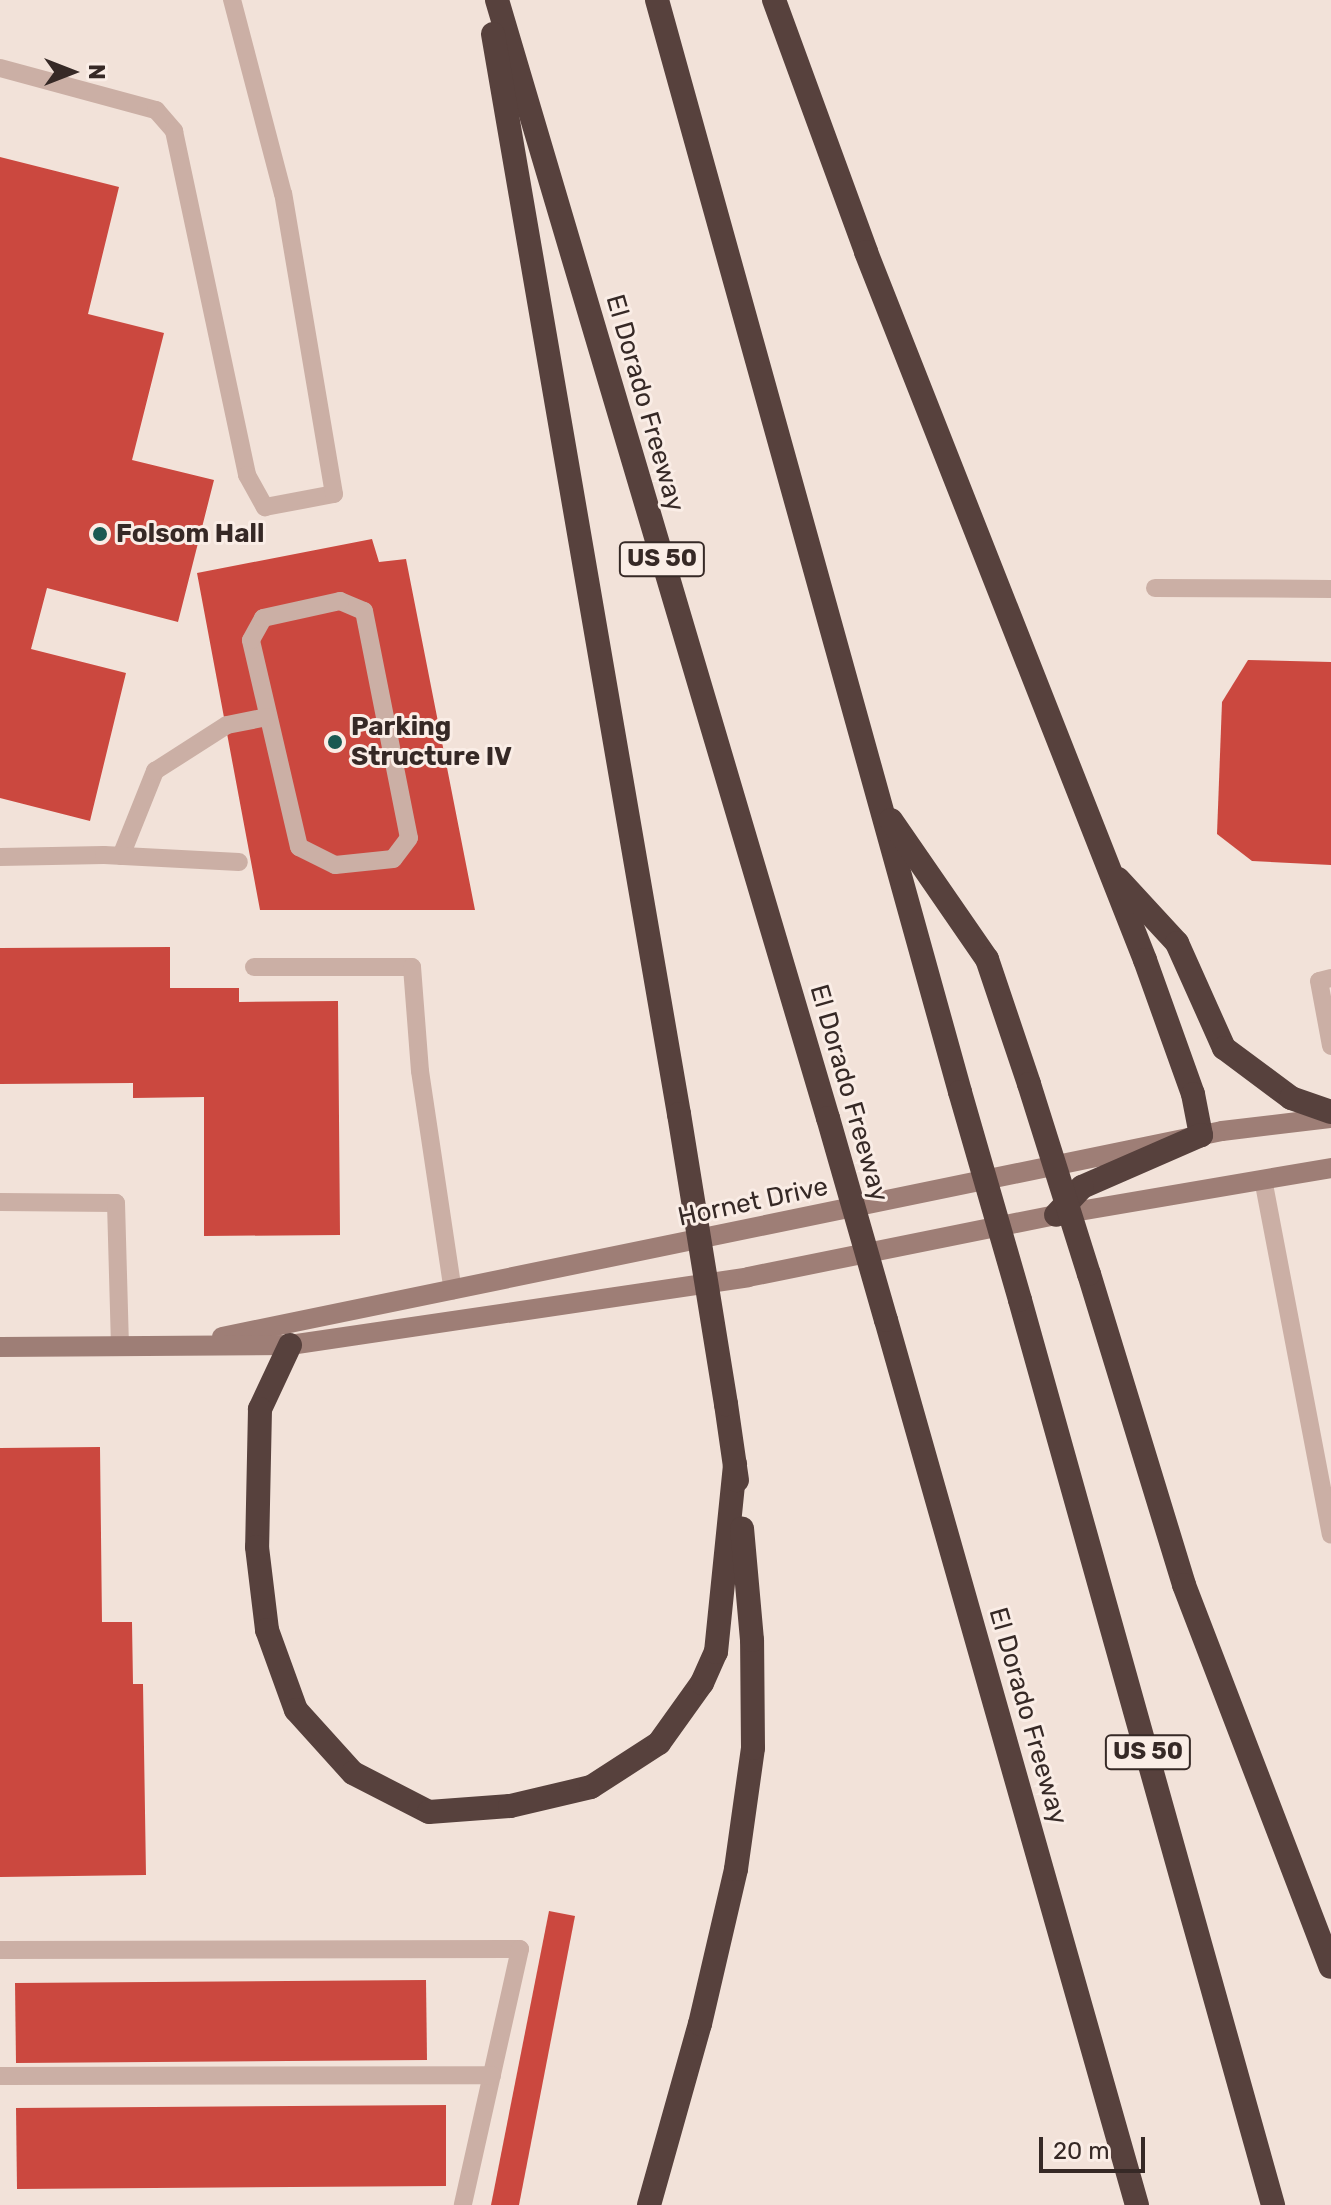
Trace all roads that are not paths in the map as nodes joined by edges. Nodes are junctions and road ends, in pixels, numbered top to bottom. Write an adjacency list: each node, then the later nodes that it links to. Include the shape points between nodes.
1 (232, 0): 6 (lane, via 283,194 334,494 265,507 247,475 174,131 156,110)
2 (487, 0): 29 (highway, bridge)
3 (497, 0): 37 (highway, El Dorado Freeway / US 50, bridge, via 828,1118)
4 (657, 0): 10 (highway, US 50)
5 (774, 0): 14 (highway, via 866,252)
6 (0, 68)
7 (1155, 588): 8 (lane)
8 (1331, 589)
9 (267, 717): 9 (lane, via 299,847 335,865 393,859 409,838 364,611 340,601 263,618 251,640); 11 (lane, via 227,725 155,771)
10 (878, 801): 32 (highway, bridge, via 987,959 1184,1585); 38 (highway, US 50, bridge)
11 (121, 856): 12 (lane); 13 (lane)
12 (0, 857)
13 (239, 862)
14 (1108, 868): 18 (highway, via 1177,943 1224,1048 1291,1098); 19 (highway, via 1175,1040)
15 (254, 967): 24 (lane, via 412,967 420,1071)
16 (1331, 978): 17 (lane, via 1319,981)
17 (1331, 1046)
18 (1331, 1115): 19 (street, Hornet Drive)
19 (1201, 1135): 23 (highway, via 1082,1187); 24 (street, Hornet Drive)
20 (1331, 1168): 21 (street, Hornet Drive)
21 (1263, 1179): 23 (street, Hornet Drive); 30 (lane)
22 (0, 1202): 25 (lane, via 116,1203)
23 (1056, 1215): 27 (street, Hornet Drive, via 748,1277)
24 (453, 1291): 26 (street, Hornet Drive)
25 (120, 1344): 26 (street, Hornet Drive); 28 (street, Hornet Drive)
26 (187, 1344): 27 (street, Hornet Drive)
27 (290, 1345): 29 (highway, via 260,1409 257,1547 267,1630 296,1710 353,1773 429,1812 510,1806 591,1787 659,1743 702,1683 716,1652)
28 (0, 1347)
29 (735, 1464): 36 (highway, via 752,1640 753,1748 736,1869 700,2024)
30 (1331, 1535)
31 (0, 1950): 33 (lane, via 520,1949)
32 (1331, 1967)
33 (492, 2075): 34 (lane); 35 (lane)
34 (0, 2076)
35 (463, 2205)
36 (649, 2205)
37 (1137, 2205)
38 (1273, 2205)

